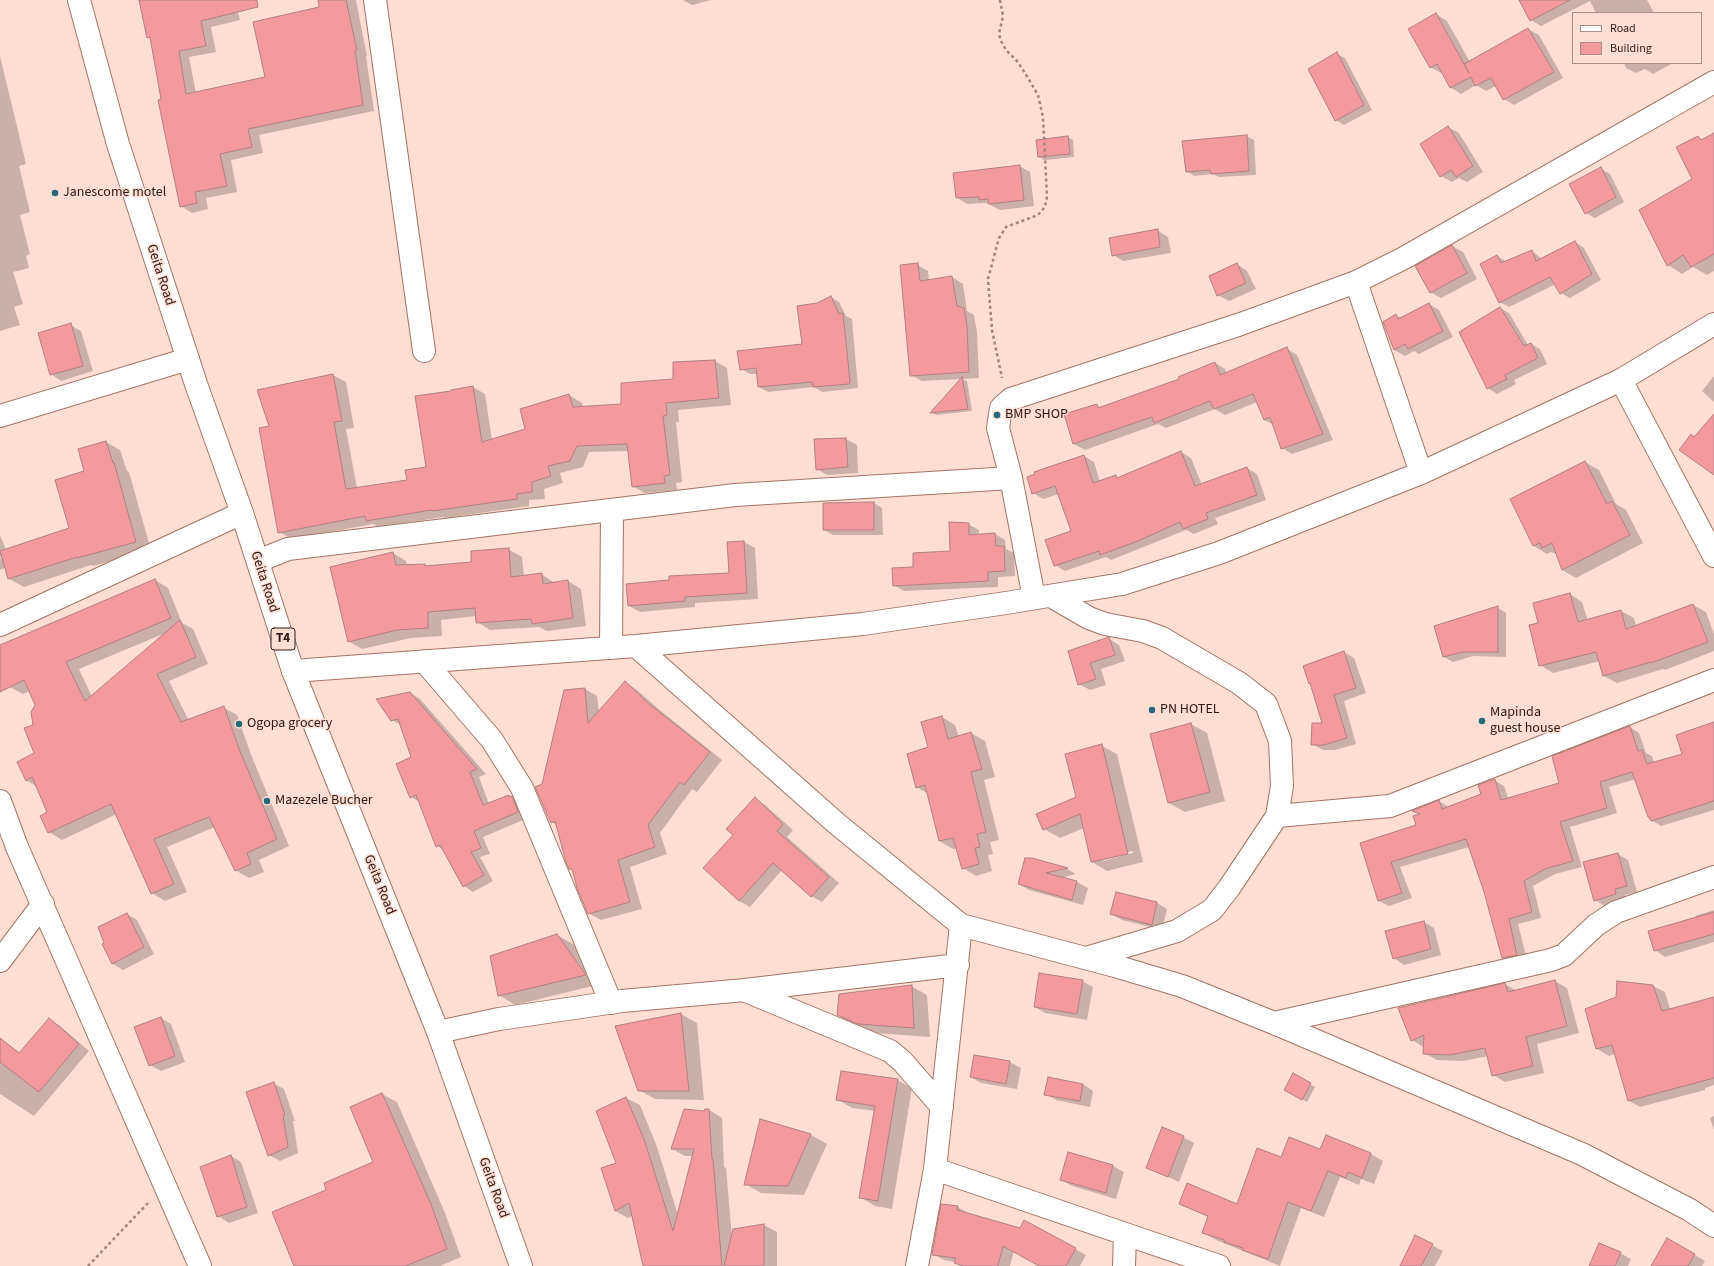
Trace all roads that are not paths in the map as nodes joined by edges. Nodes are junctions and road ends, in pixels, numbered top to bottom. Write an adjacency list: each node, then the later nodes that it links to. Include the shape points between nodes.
1 (80, 0): 7 (main road, Geita Road / T4, via 118,144)
2 (375, 0): 6 (main road)
3 (1714, 82): 4 (main road, via 1404,258)
4 (1356, 282): 10 (main road); 11 (main road, via 1238,325 1011,399 1001,408 998,428)
5 (1714, 324): 8 (main road)
6 (424, 351)
7 (188, 359): 9 (main road); 13 (main road, Geita Road / T4)
8 (1621, 380): 10 (main road); 14 (main road)
9 (0, 416)
10 (1421, 473): 16 (main road, via 1219,553 1122,584)
11 (1011, 478): 12 (main road, via 735,496); 16 (main road)
12 (612, 510): 15 (main road, via 288,549); 19 (main road)
13 (242, 513): 15 (main road, Geita Road / T4); 17 (main road)
14 (1714, 556)
15 (258, 561): 21 (main road, Geita Road / T4)
16 (1042, 597): 18 (main road, via 863,624); 24 (main road, via 1105,624 1143,631 1162,638 1239,683 1266,704 1280,741 1282,786)
17 (0, 625)
18 (636, 646): 19 (main road); 27 (main road, via 836,823)
19 (611, 648): 20 (main road)
20 (424, 661): 21 (main road); 32 (main road, via 492,740 522,788)
21 (293, 671): 34 (main road, Geita Road / T4)
22 (1714, 680): 24 (main road, via 1390,806)
23 (0, 801): 26 (main road, via 16,847)
24 (1277, 816): 28 (main road, via 1212,910 1177,932)
25 (1714, 877): 33 (main road, via 1616,912 1596,925 1564,955 1551,960)
26 (43, 904): 29 (main road); 39 (main road)
27 (961, 926): 28 (main road); 30 (main road)
28 (1086, 958): 33 (main road, via 1182,986)
29 (0, 961)
30 (958, 965): 31 (main road); 35 (main road)
31 (745, 990): 32 (main road); 35 (main road, via 890,1051 902,1060)
32 (611, 1003): 34 (main road, via 499,1019)
33 (1274, 1023): 37 (main road, via 1582,1154 1690,1210)
34 (438, 1032): 40 (main road, Geita Road / T4)
35 (942, 1106): 36 (main road)
36 (935, 1169): 38 (main road); 41 (main road)
37 (1714, 1226)
38 (1125, 1234): 42 (main road); 43 (main road)
39 (200, 1266)
40 (521, 1266)
41 (918, 1266)
42 (1124, 1266)
43 (1219, 1266)

